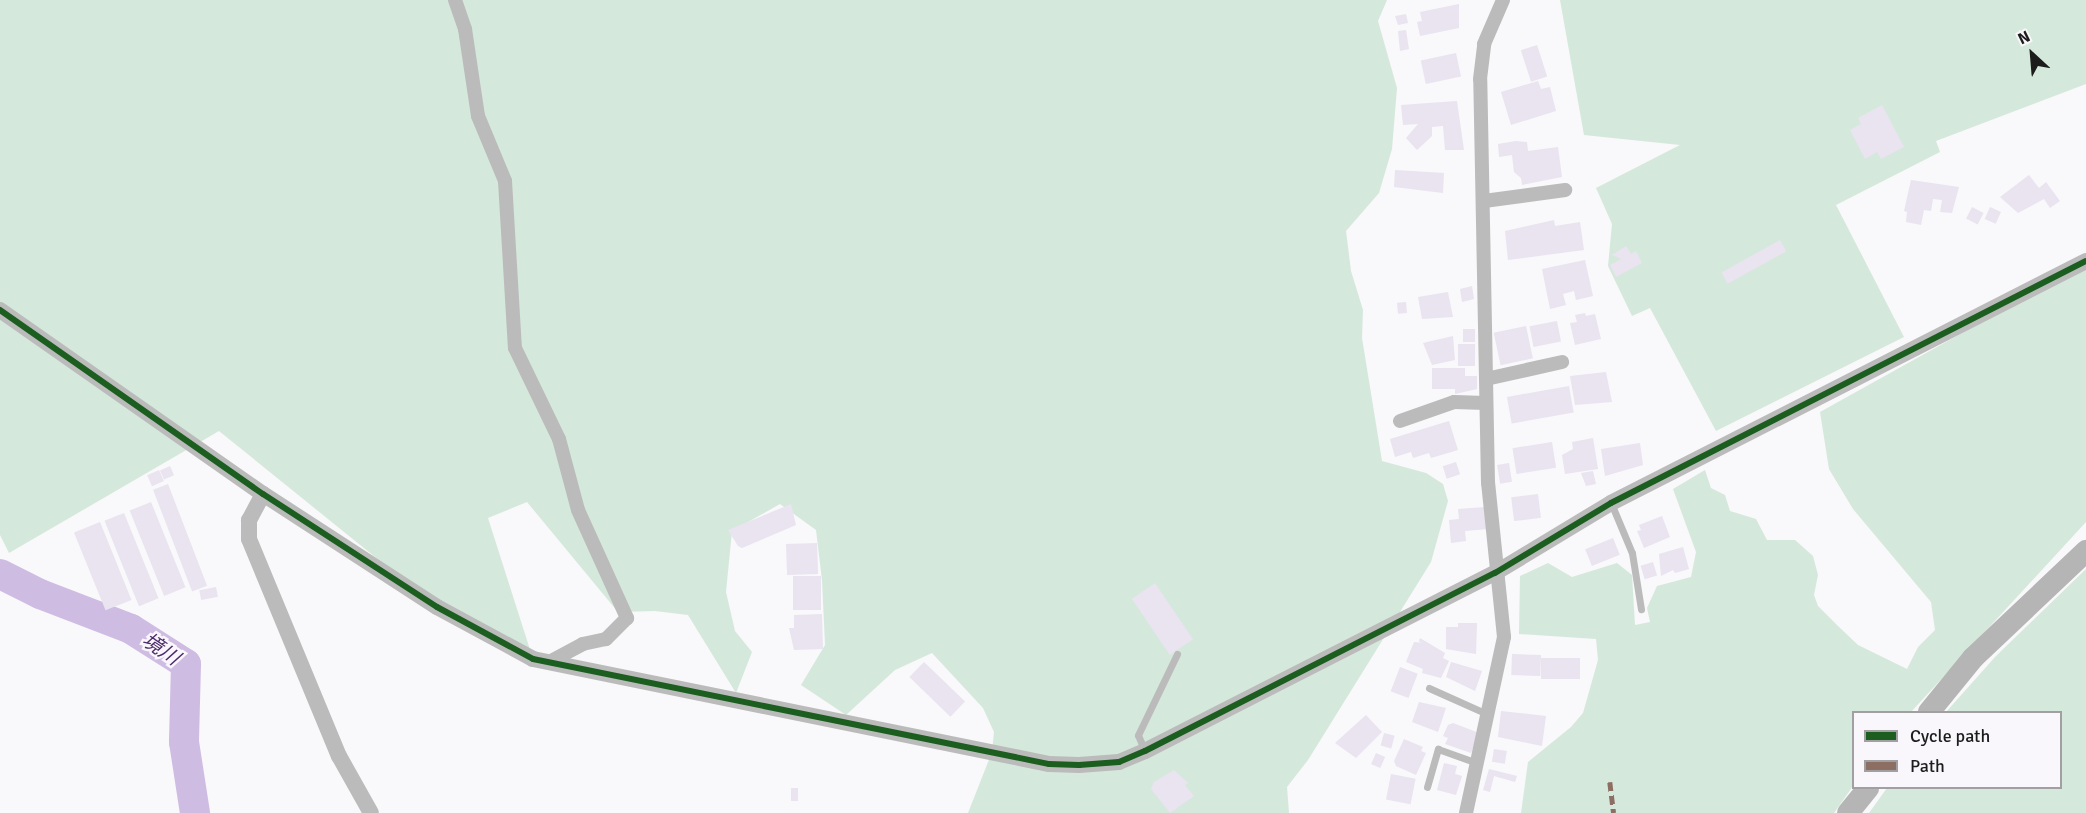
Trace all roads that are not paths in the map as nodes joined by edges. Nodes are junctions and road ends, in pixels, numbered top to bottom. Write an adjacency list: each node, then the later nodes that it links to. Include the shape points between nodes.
1 (455, 0): 17 (street, via 465,29 478,116 505,181 515,348 559,439 579,510 627,618 606,639 583,644)
2 (1503, 0): 4 (street, via 1484,44 1480,79)
3 (1565, 190): 4 (street)
4 (1484, 201): 8 (street)
5 (2086, 261): 12 (street)
6 (0, 310): 11 (street)
7 (1562, 362): 8 (street)
8 (1485, 379): 9 (street)
9 (1486, 403): 10 (street, via 1454,402); 14 (street)
10 (1400, 421)
11 (263, 494): 17 (street, via 437,607 533,659); 25 (street, via 249,520 249,539 339,756)
12 (1611, 503): 14 (street); 15 (lane, via 1632,553)
13 (2086, 551): 19 (highway, via 1973,658)
14 (1495, 573): 20 (street, via 1504,637); 21 (street)
15 (1641, 609)
16 (1177, 654): 21 (lane, via 1138,735)
17 (549, 662): 21 (street, via 1049,764 1119,762)
18 (1429, 688): 20 (lane)
19 (1930, 711)
20 (1488, 714): 22 (street)
21 (1145, 751)
22 (1479, 764): 23 (lane, via 1438,749); 26 (street)
23 (1427, 787)
24 (1867, 789): 27 (highway)
25 (371, 813)
26 (1466, 813)
27 (1848, 813)

